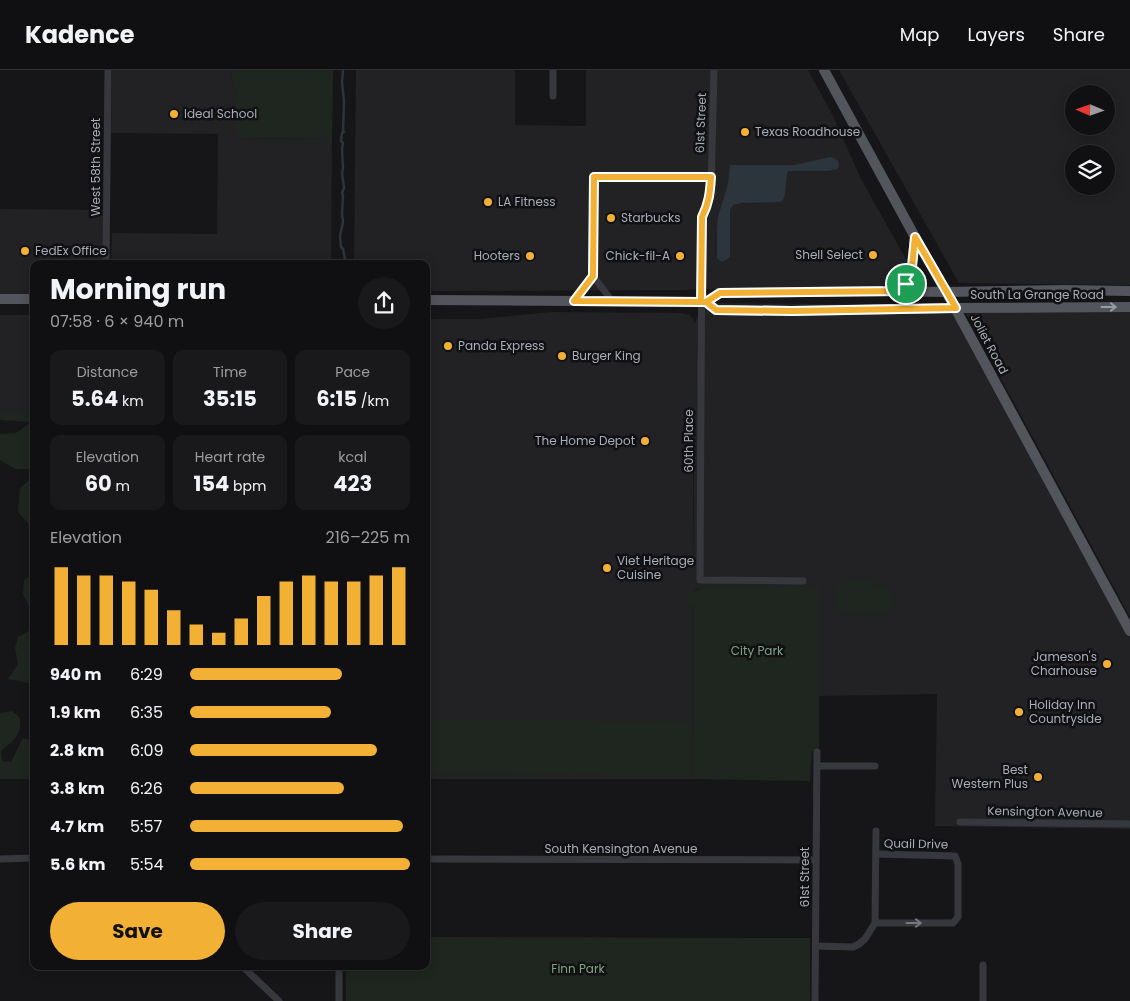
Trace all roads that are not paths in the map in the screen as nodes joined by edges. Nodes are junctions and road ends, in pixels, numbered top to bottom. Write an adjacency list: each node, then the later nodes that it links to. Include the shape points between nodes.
1 (108, 70): 8 (street, West 58th Street)
2 (553, 70): 5 (street)
3 (714, 70): 6 (street, 61st Street)
4 (824, 70): 7 (main road, Joliet Road)
5 (553, 96)
6 (711, 177): 9 (street, via 594,177); 18 (street, 61st Street, via 708,205 702,217)
7 (915, 237): 10 (main road, via 912,267); 12 (main road, Joliet Road)
8 (106, 260)
9 (593, 276): 16 (street); 17 (street)
10 (901, 291): 12 (main road, South La Grange Road); 18 (main road, South La Grange Road, via 720,293)
11 (1130, 291): 12 (main road, South La Grange Road)
12 (946, 292): 20 (main road, Joliet Road)
13 (0, 299): 14 (main road)
14 (30, 299)
15 (430, 300): 16 (main road, South La Grange Road)
16 (574, 301): 17 (main road, South La Grange Road)
17 (612, 301): 18 (main road, South La Grange Road)
18 (704, 302): 20 (main road, South La Grange Road, via 716,310); 21 (street, 60th Place, via 700,580)
19 (1130, 307): 20 (main road, South La Grange Road, one-way to 19)
20 (956, 308): 22 (main road, Joliet Road)
21 (802, 580)
22 (1130, 631)
23 (817, 752): 24 (street, 61st Street)
24 (817, 766): 25 (street); 33 (street, 61st Street)
25 (876, 766)
26 (960, 822): 27 (street, Kensington Avenue)
27 (1130, 824)
28 (876, 831): 29 (street)
29 (876, 854): 34 (street); 34 (street, Quail Drive, one-way to 29, via 953,923 958,917 958,864 955,856)
30 (30, 858): 31 (street)
31 (0, 859)
32 (430, 859): 33 (street, South Kensington Avenue)
33 (816, 860): 35 (street, 61st Street)
34 (875, 923): 35 (street, via 865,939 853,946)
35 (816, 946): 41 (street, 61st Street)
36 (983, 965): 42 (street)
37 (246, 970): 39 (street)
38 (339, 970): 40 (street)
39 (279, 1001)
40 (339, 1001)
41 (815, 1001)
42 (983, 1001)

